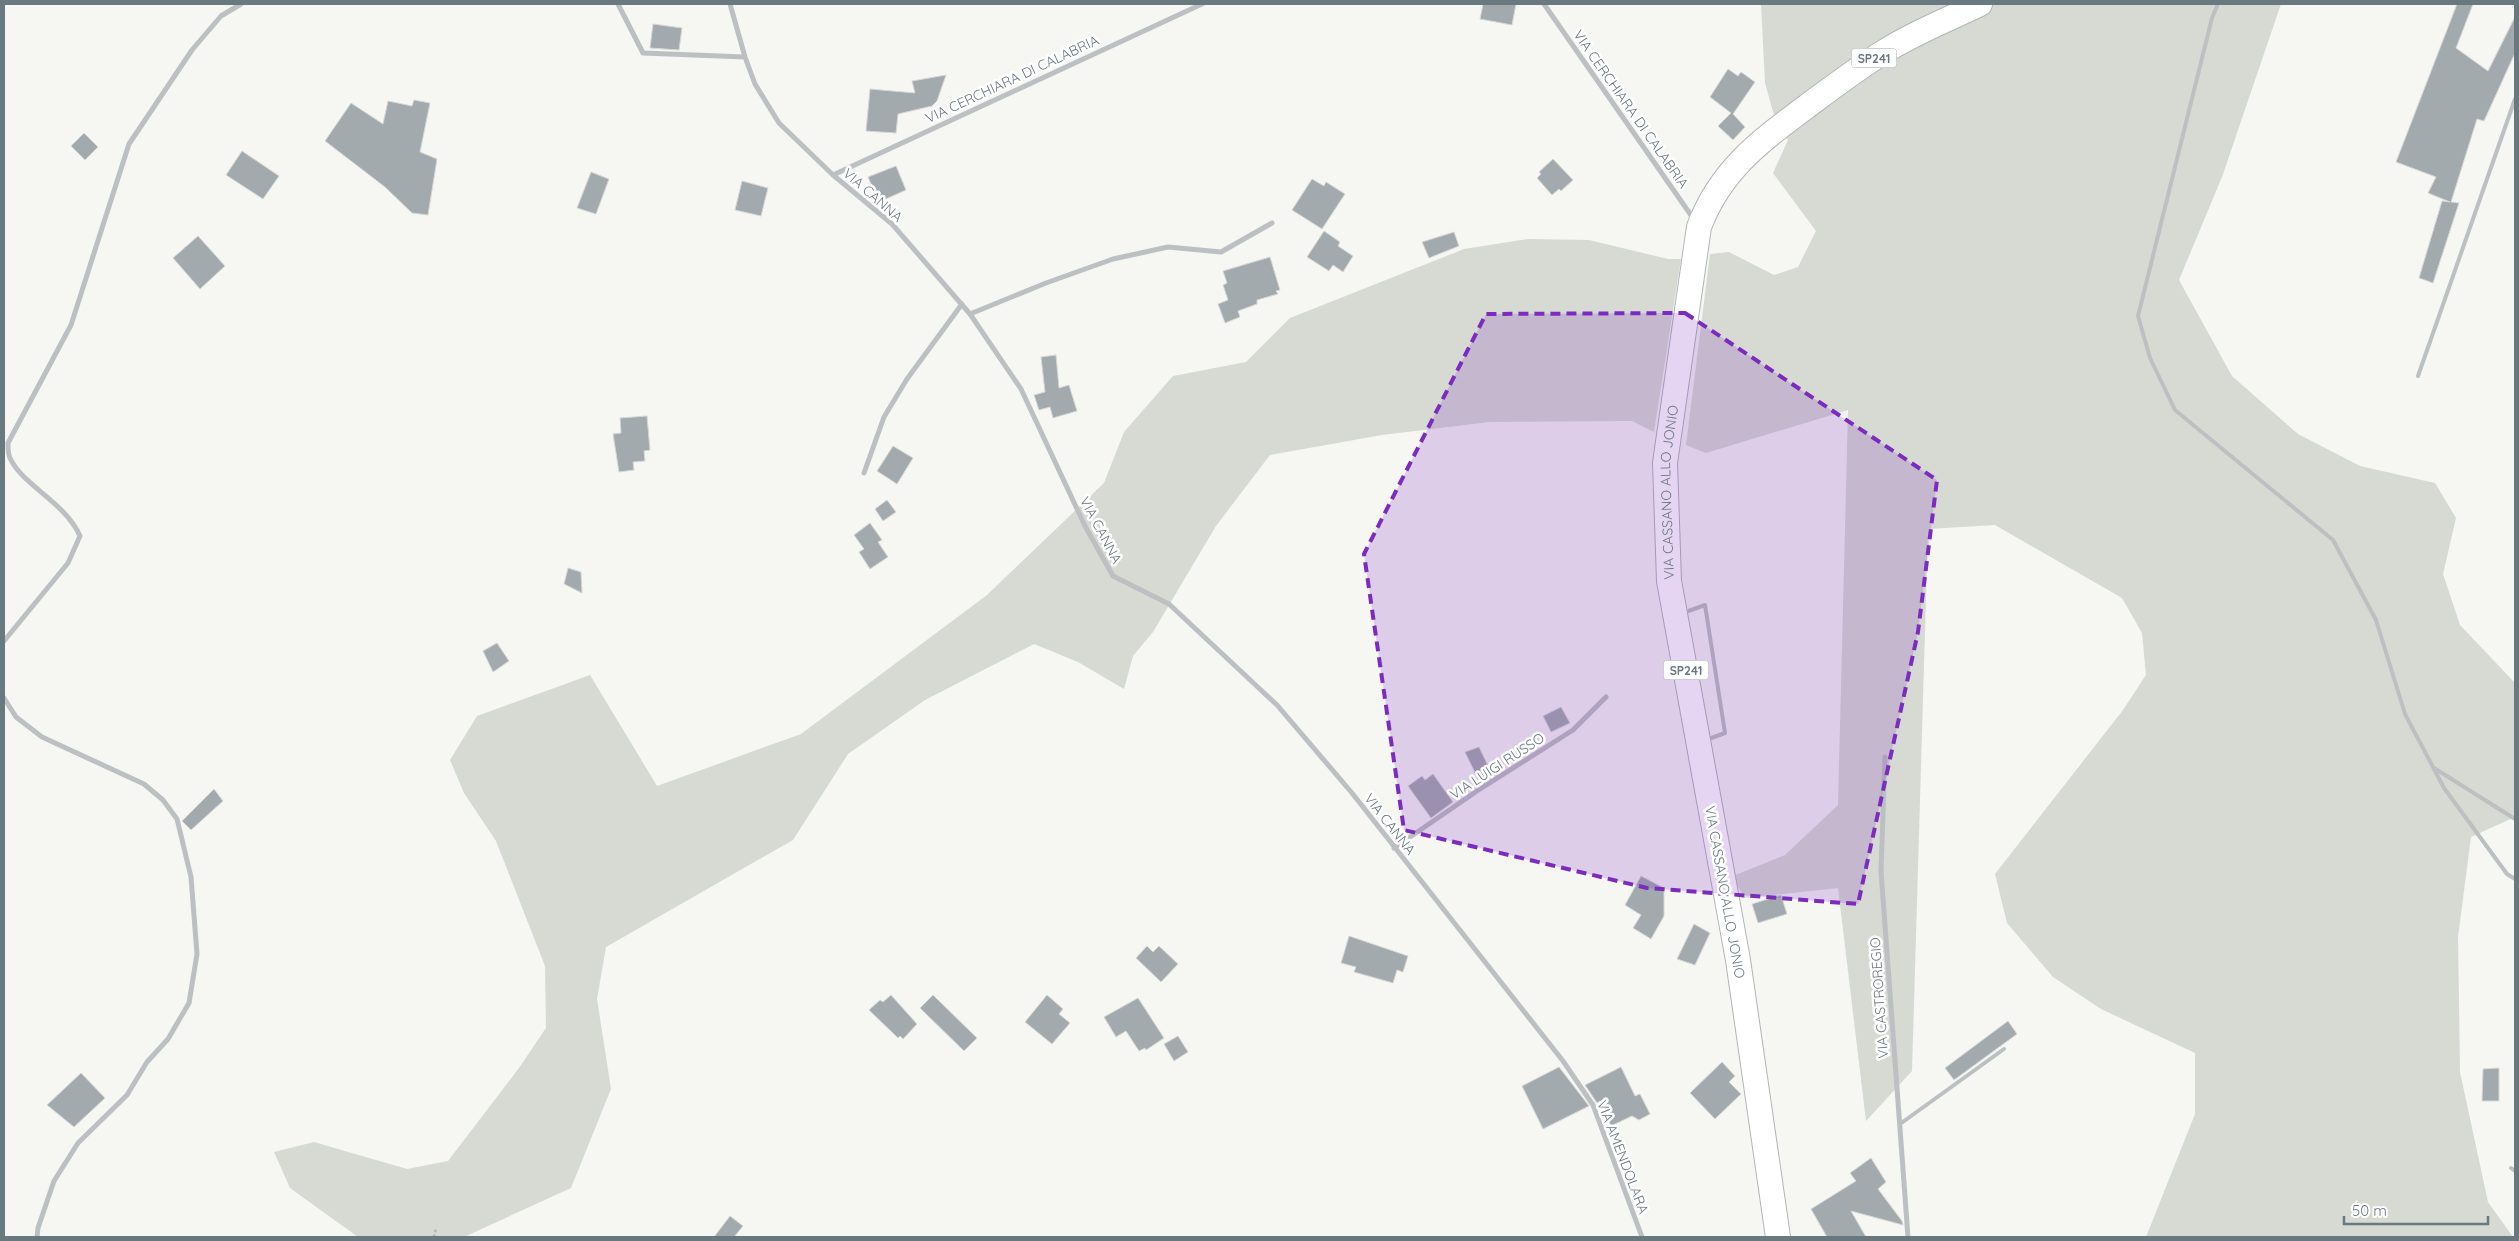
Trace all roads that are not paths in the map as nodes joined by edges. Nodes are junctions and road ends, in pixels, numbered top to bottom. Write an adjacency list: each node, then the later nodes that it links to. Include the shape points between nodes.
1 (241, 4): 17 (street, via 221,16 192,50 128,144 71,325 8,443 9,458 21,473 59,506 80,536 68,563)
2 (618, 4): 8 (street, via 643,53)
3 (730, 4): 8 (street, VIA CANNA)
4 (1202, 4): 10 (street, VIA CERCHIARA DI CALABRIA)
5 (1544, 4): 12 (street, VIA CERCHIARA DI CALABRIA)
6 (1980, 4): 12 (main road, VIA CASSANO ALLO JONIO / SP241, via 1889,49 1851,73 1749,151 1724,179 1706,207)
7 (2218, 4): 21 (lane, via 2166,197 2138,316 2140,324 2150,358 2175,410 2333,540 2376,620 2405,714)
8 (745, 57): 10 (street, VIA CANNA, via 755,84 779,123)
9 (2515, 99): 15 (lane)
10 (833, 175): 13 (street, VIA CANNA, via 892,224)
11 (1272, 223): 14 (street, via 1221,252 1168,247 1113,259)
12 (1699, 227): 32 (main road, VIA CASSANO ALLO JONIO / SP241, via 1665,464 1670,581 1738,960)
13 (962, 304): 14 (street, VIA CANNA); 16 (street, via 907,379 884,417)
14 (970, 314): 23 (street, VIA CANNA, via 1021,389 1085,526 1113,576 1169,604 1277,705)
15 (2418, 376)
16 (864, 473)
17 (4, 641)
18 (1606, 697): 23 (street, VIA LUIGI RUSSO, via 1573,730)
19 (4, 698): 30 (street, via 16,717 42,737 144,784 163,800 177,819 191,877 197,954 189,1003 168,1039 147,1062 127,1095 78,1143 54,1181)
20 (1886, 757): 27 (street, VIA CASTROREGIO, via 1881,871)
21 (2432, 767): 22 (lane); 24 (lane, via 2455,804 2507,874)
22 (2515, 819)
23 (1394, 848): 26 (street, VIA CANNA)
24 (2515, 880)
25 (2004, 1049): 27 (lane)
26 (1563, 1062): 31 (street, VIA AMENDOLARA, via 1594,1105)
27 (1900, 1124): 33 (street, VIA CASTROREGIO)
28 (2511, 1168): 29 (lane)
29 (2515, 1171)
30 (37, 1237)
31 (1642, 1237)
32 (1778, 1237)
33 (1908, 1237)

